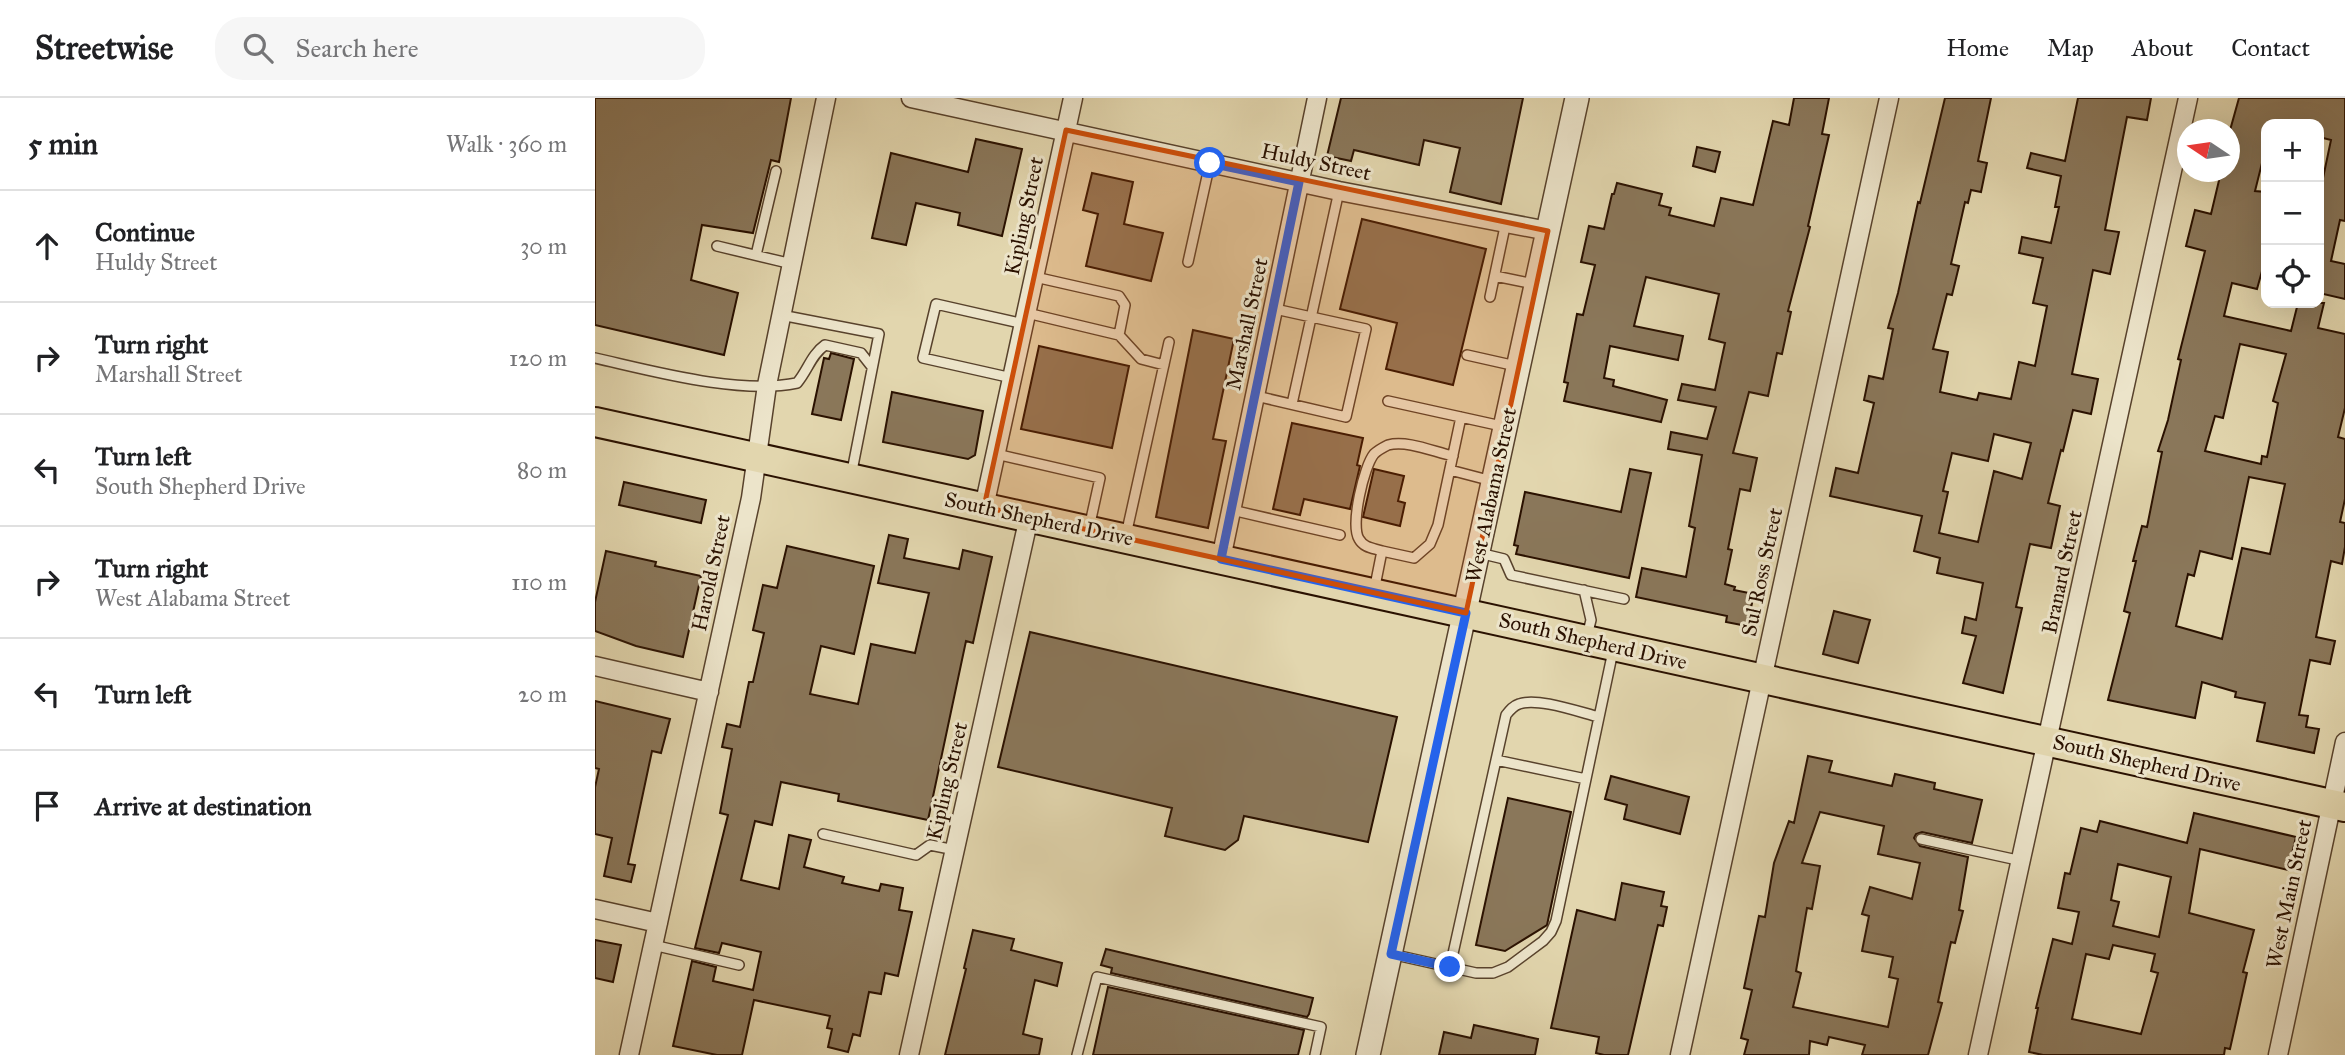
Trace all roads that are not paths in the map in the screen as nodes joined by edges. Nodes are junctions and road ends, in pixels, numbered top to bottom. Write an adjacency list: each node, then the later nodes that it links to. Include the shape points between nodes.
1 (826, 98): 18 (street, Harold Street)
2 (911, 98): 8 (street, Huldy Street)
3 (1073, 98): 8 (street, Kipling Street)
4 (1317, 98): 11 (street, Marshall Street)
5 (1577, 98): 14 (street, West Alabama Street)
6 (1889, 98): 64 (street, Sul Ross Street)
7 (2188, 98): 67 (street, Branard Street)
8 (1066, 130): 9 (street, Huldy Street); 20 (street, Kipling Street)
9 (1210, 163): 11 (street, Huldy Street); 17 (lane)
10 (776, 171): 16 (lane)
11 (1299, 182): 12 (street, Huldy Street); 23 (street, Marshall Street)
12 (1339, 191): 13 (street, Huldy Street); 25 (lane)
13 (1506, 222): 14 (street, Huldy Street); 19 (lane)
14 (1548, 231): 21 (street, West Alabama Street)
15 (717, 246): 16 (lane)
16 (756, 255): 18 (lane)
17 (1188, 262)
18 (792, 264): 24 (street, Harold Street)
19 (1495, 276): 21 (lane); 22 (lane)
20 (1035, 277): 26 (street, Kipling Street); 27 (lane, via 1119,296 1125,305)
21 (1537, 284): 33 (street, West Alabama Street)
22 (1490, 298)
23 (1275, 309): 25 (lane); 36 (street, Marshall Street)
24 (781, 315): 32 (lane, via 879,334); 35 (street, Harold Street)
25 (1311, 317): 38 (lane); 38 (lane, via 1366,330 1346,417)
26 (1025, 318): 27 (lane); 34 (street, Kipling Street); 34 (lane, via 936,304 923,358)
27 (1119, 335): 31 (lane, via 1141,359)
28 (1169, 342): 31 (lane)
29 (1467, 355): 33 (lane)
30 (595, 358): 35 (lane, via 727,384)
31 (1164, 365): 53 (lane)
32 (872, 367): 35 (lane, via 861,353 825,345 816,351 797,383); 46 (lane)
33 (1519, 367): 41 (street, West Alabama Street)
34 (1013, 378): 42 (street, Kipling Street)
35 (767, 385): 44 (street, Harold Street)
36 (1256, 396): 38 (lane); 49 (street, Marshall Street)
37 (1388, 401): 39 (lane)
38 (1292, 404)
39 (1461, 417): 41 (lane); 43 (lane)
40 (595, 422): 44 (main road, South Shepherd Drive)
41 (1506, 427): 47 (street, West Alabama Street)
42 (996, 454): 48 (street, Kipling Street); 51 (lane, via 1100,478)
43 (1453, 456): 45 (lane); 54 (lane, via 1401,444 1385,446 1374,454 1355,529 1366,547)
44 (757, 457): 46 (main road, South Shepherd Drive); 65 (street, Harold Street)
45 (1450, 470): 47 (lane); 54 (lane, via 1430,544 1414,558)
46 (851, 478): 48 (main road, South Shepherd Drive)
47 (1494, 481): 55 (street, West Alabama Street)
48 (984, 507): 50 (main road, South Shepherd Drive)
49 (1232, 510): 52 (lane); 56 (street, Marshall Street)
50 (1030, 517): 51 (main road, South Shepherd Drive); 74 (street, Kipling Street)
51 (1088, 530): 53 (main road, South Shepherd Drive)
52 (1340, 535)
53 (1125, 538): 56 (main road, South Shepherd Drive)
54 (1382, 551): 58 (lane)
55 (1479, 553): 57 (lane, via 1504,559 1511,575); 60 (street, West Alabama Street)
56 (1221, 559): 58 (main road, South Shepherd Drive)
57 (1584, 590): 59 (lane); 61 (lane, via 1591,620)
58 (1374, 593): 60 (main road, South Shepherd Drive)
59 (1623, 599)
60 (1466, 613): 61 (main road, South Shepherd Drive); 79 (street, West Alabama Street)
61 (1586, 639): 62 (main road, South Shepherd Drive)
62 (1614, 646): 64 (main road, South Shepherd Drive); 66 (lane)
63 (595, 666): 65 (street)
64 (1762, 679): 67 (main road, South Shepherd Drive); 87 (street, Sul Ross Street)
65 (709, 692): 77 (street, Harold Street)
66 (1599, 717): 69 (lane, via 1522,702 1506,715); 70 (lane)
67 (2049, 741): 71 (main road, South Shepherd Drive); 75 (street, Branard Street)
68 (2345, 742): 71 (street, West Main Street)
69 (1496, 760): 70 (lane); 81 (lane)
70 (1586, 779): 81 (lane, via 1551,932 1508,967 1493,973)
71 (2338, 806): 89 (street, West Main Street)
72 (823, 834): 74 (lane, via 916,855 930,845)
73 (1921, 838): 75 (lane)
74 (955, 850): 83 (street, Kipling Street)
75 (2022, 861): 88 (street, Branard Street)
76 (595, 909): 77 (street)
77 (658, 923): 78 (street, Harold Street)
78 (653, 945): 80 (lane); 82 (street, Harold Street)
79 (1391, 954): 81 (lane); 86 (street, West Alabama Street)
80 (739, 965)
81 (1450, 967)
82 (629, 1055)
83 (909, 1055)
84 (1077, 1055): 85 (lane, via 1097,977 1321,1027)
85 (1315, 1055)
86 (1368, 1055)
87 (1680, 1055)
88 (1978, 1055)
89 (2278, 1055)

